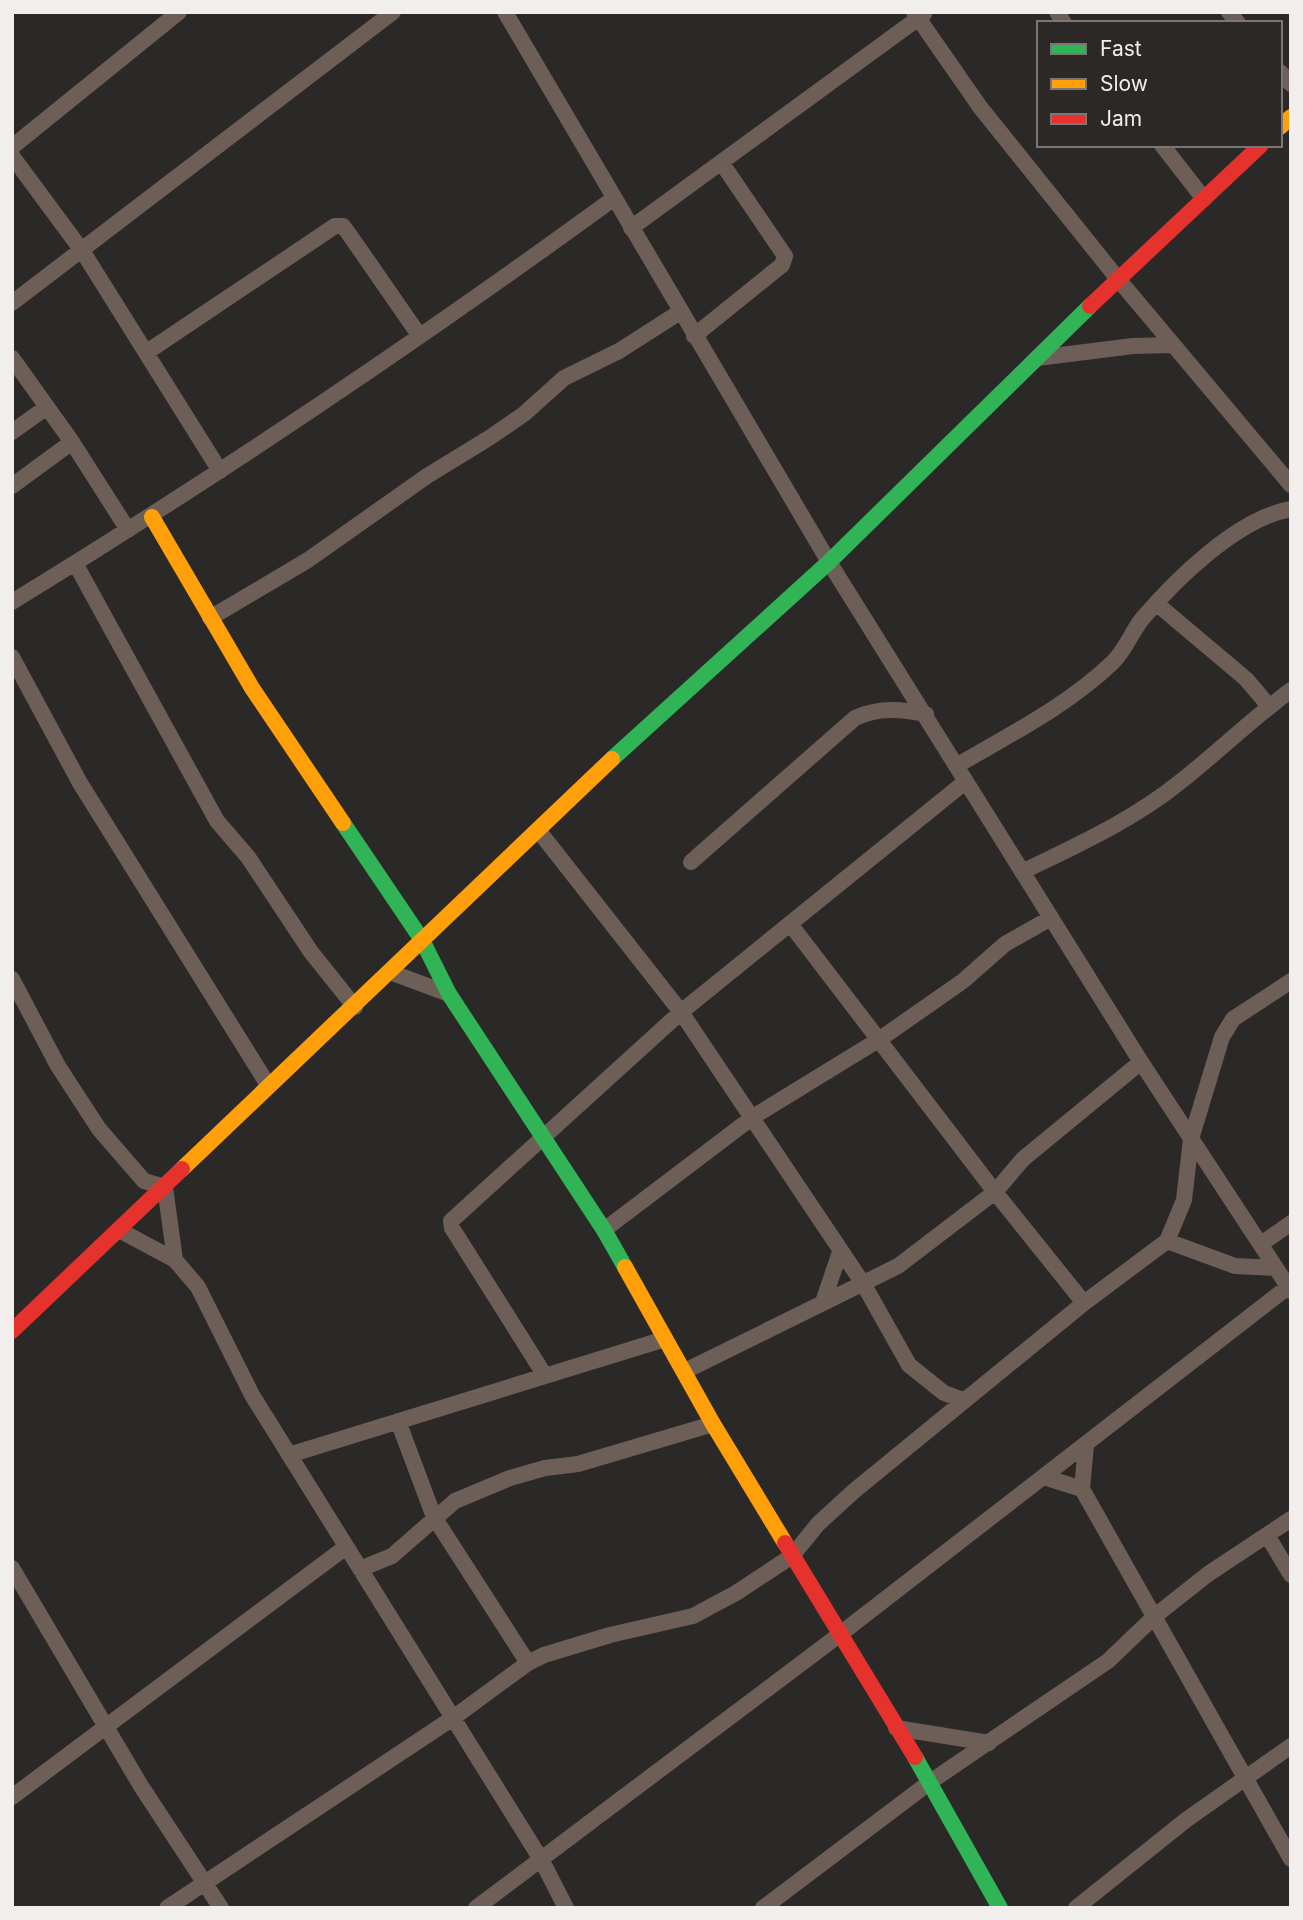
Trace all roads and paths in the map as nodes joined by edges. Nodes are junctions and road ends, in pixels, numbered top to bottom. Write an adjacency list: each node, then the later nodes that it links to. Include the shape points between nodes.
1 (179, 12): 7 (street)
2 (393, 12): 13 (street)
3 (505, 12): 10 (street)
4 (919, 14): 9 (street); 14 (street, via 980,107)
5 (1164, 147): 11 (street)
6 (1259, 147): 11 (street)
7 (12, 148)
8 (12, 156): 13 (street)
9 (721, 162): 12 (street); 18 (street, via 785,256 782,265)
10 (613, 199): 12 (street); 17 (street)
11 (1204, 199): 14 (street)
12 (631, 228): 16 (street)
13 (83, 252): 15 (street); 20 (street)
14 (1118, 279): 19 (street); 22 (street)
15 (12, 303)
16 (680, 312): 18 (street); 36 (street, via 619,351 564,378 489,438 427,475 308,560)
17 (419, 335): 20 (street, via 343,226 335,226); 26 (street)
18 (694, 336): 32 (street)
19 (1172, 345): 22 (street, via 1133,345); 27 (street)
20 (147, 352): 26 (street)
21 (12, 358): 23 (street)
22 (1037, 358): 32 (street)
23 (47, 407): 24 (street); 25 (street)
24 (12, 432)
25 (72, 442): 28 (street); 31 (street)
26 (220, 471): 30 (street)
27 (1291, 485)
28 (12, 486)
29 (1291, 509): 35 (street, via 1209,553)
30 (152, 517): 31 (street); 36 (street)
31 (128, 530): 33 (street)
32 (829, 562): 40 (street); 43 (street)
33 (75, 563): 34 (street); 53 (street, via 217,821)
34 (12, 602)
35 (1157, 604): 39 (street, via 1246,679); 41 (street, via 1115,661 1087,685)
36 (211, 618): 48 (street)
37 (12, 657): 57 (street, via 80,783)
38 (1291, 690): 39 (street)
39 (1269, 706): 45 (street, via 1169,790 1105,832)
40 (926, 714): 41 (street); 44 (street, via 887,709 855,718)
41 (956, 766): 42 (street)
42 (965, 782): 45 (street); 47 (street)
43 (538, 830): 48 (street); 54 (street)
44 (691, 862)
45 (1022, 872): 46 (street)
46 (1051, 918): 55 (street, via 1005,944 963,981); 56 (street)
47 (791, 925): 54 (street); 55 (street)
48 (422, 940): 49 (street); 52 (street)
49 (390, 972): 52 (street); 53 (street)
50 (12, 978): 61 (street, via 58,1066 99,1129 144,1181)
51 (1291, 981): 60 (street, via 1233,1019)
52 (449, 994): 59 (street)
53 (355, 1007): 57 (street)
54 (681, 1012): 58 (street); 59 (street)
55 (880, 1039): 58 (street); 62 (street)
56 (1141, 1062): 60 (street); 62 (street, via 1023,1159)
57 (268, 1084): 61 (street)
58 (753, 1117): 65 (street); 68 (street)
59 (544, 1136): 65 (street); 78 (street, via 451,1221)
60 (1191, 1139): 66 (street, via 1184,1200); 67 (street)
61 (165, 1187): 64 (street); 69 (street)
62 (995, 1192): 71 (street, via 937,1240); 74 (street)
63 (1291, 1223): 67 (street)
64 (119, 1230): 69 (street); 75 (street)
65 (604, 1230): 76 (street)
66 (1167, 1241): 70 (street, via 1235,1266); 74 (street)
67 (1261, 1244): 70 (street)
68 (840, 1252): 71 (street); 73 (street)
69 (175, 1260): 83 (street, via 211,1306 252,1395)
70 (1276, 1268): 72 (street)
71 (864, 1285): 73 (street); 79 (street, via 909,1365 944,1393)
72 (1290, 1289): 82 (street)
73 (823, 1302): 77 (street)
74 (1084, 1303): 79 (street)
75 (12, 1331)
76 (666, 1339): 77 (street); 78 (street)
77 (685, 1371): 81 (street)
78 (544, 1374): 80 (street)
79 (963, 1400): 90 (street, via 854,1491)
80 (398, 1421): 83 (street); 86 (street)
81 (713, 1424): 86 (street, via 578,1464 510,1478 455,1501); 90 (street)
82 (1086, 1445): 84 (street); 85 (street)
83 (289, 1455): 89 (street)
84 (1044, 1477): 85 (street); 95 (street)
85 (1082, 1489): 94 (street)
86 (434, 1517): 92 (street, via 392,1556); 96 (street)
87 (1291, 1519): 88 (street)
88 (1267, 1535): 93 (street); 94 (street)
89 (346, 1547): 92 (street); 98 (street)
90 (792, 1556): 95 (street); 96 (street, via 693,1616 610,1635)
91 (12, 1568): 98 (street)
92 (360, 1569): 97 (street)
93 (1291, 1575)
94 (1155, 1616): 100 (street, via 1108,1661); 102 (street)
95 (839, 1635): 99 (street); 106 (street)
96 (528, 1663): 97 (street)
97 (453, 1718): 106 (street); 107 (street)
98 (105, 1724): 104 (street); 107 (street)
99 (896, 1728): 100 (street); 103 (street)
100 (989, 1743): 103 (street)
101 (1291, 1746): 102 (street)
102 (1246, 1779): 105 (street); 114 (street, via 1186,1820)
103 (930, 1782): 112 (street); 113 (street)
104 (12, 1797)
105 (1291, 1858)
106 (542, 1861): 110 (street); 111 (street)
107 (205, 1884): 108 (street); 109 (street)
108 (167, 1908)
109 (221, 1908)
110 (476, 1908)
111 (566, 1908)
112 (763, 1908)
113 (1000, 1908)
114 (1076, 1908)

